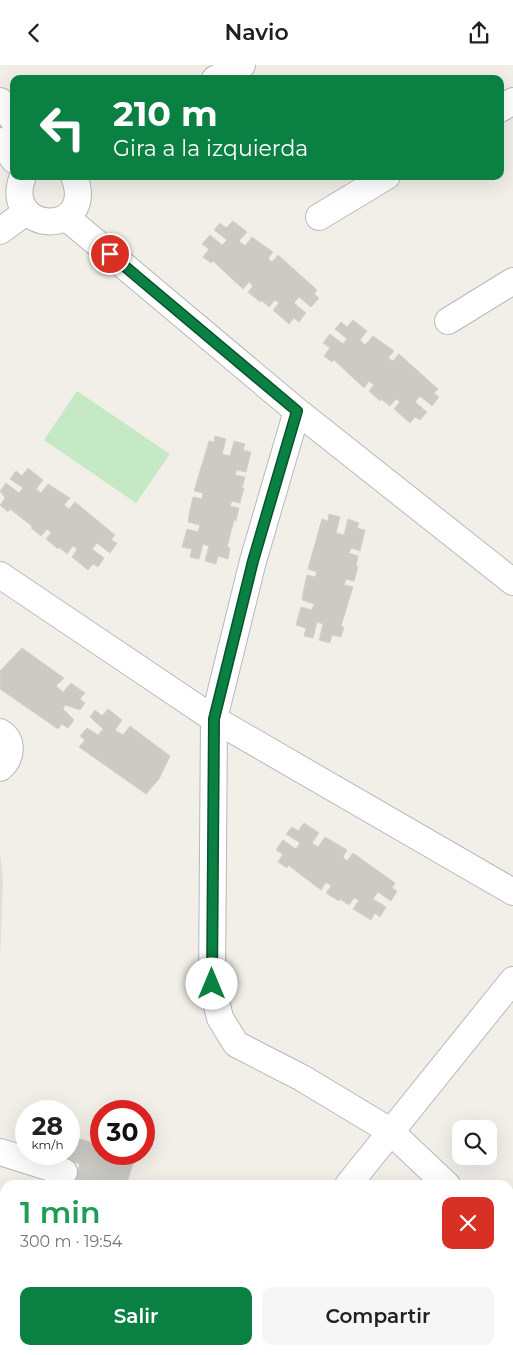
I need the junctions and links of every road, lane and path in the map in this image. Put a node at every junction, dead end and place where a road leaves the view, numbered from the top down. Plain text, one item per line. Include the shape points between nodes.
1 (242, 65) edge
2 (223, 75) edge
3 (0, 101) edge
4 (10, 115) edge
5 (0, 141) edge
6 (10, 155) edge
7 (22, 180) edge
8 (75, 180) edge
9 (380, 180) edge
10 (26, 212) junction
11 (319, 217) dead end
12 (67, 218) junction
13 (0, 231) edge
14 (513, 281) edge
15 (448, 321) dead end
16 (297, 411) junction
17 (0, 575) edge
18 (513, 582) edge
19 (214, 719) junction
20 (0, 732) edge
21 (0, 768) edge
22 (513, 892) edge
23 (513, 980) edge
24 (390, 1131) junction
25 (0, 1152) edge
26 (64, 1172) dead end
27 (352, 1180) edge
28 (442, 1180) edge

1 - 2 street
3 - 4 street
5 - 6 street
7 - 10 street via 20,201
8 - 12 street via 79,190 77,205
9 - 11 street
10 - 12 street via 38,221 53,223
10 - 13 street
12 - 16 street
14 - 15 street
16 - 18 street
16 - 19 street via 253,561
17 - 19 street
19 - 22 street
19 - 24 street via 212,984 220,1018 236,1044 302,1078
20 - 21 street via 6,735 11,749 7,763
23 - 24 street
24 - 27 street
24 - 28 street
25 - 26 street

